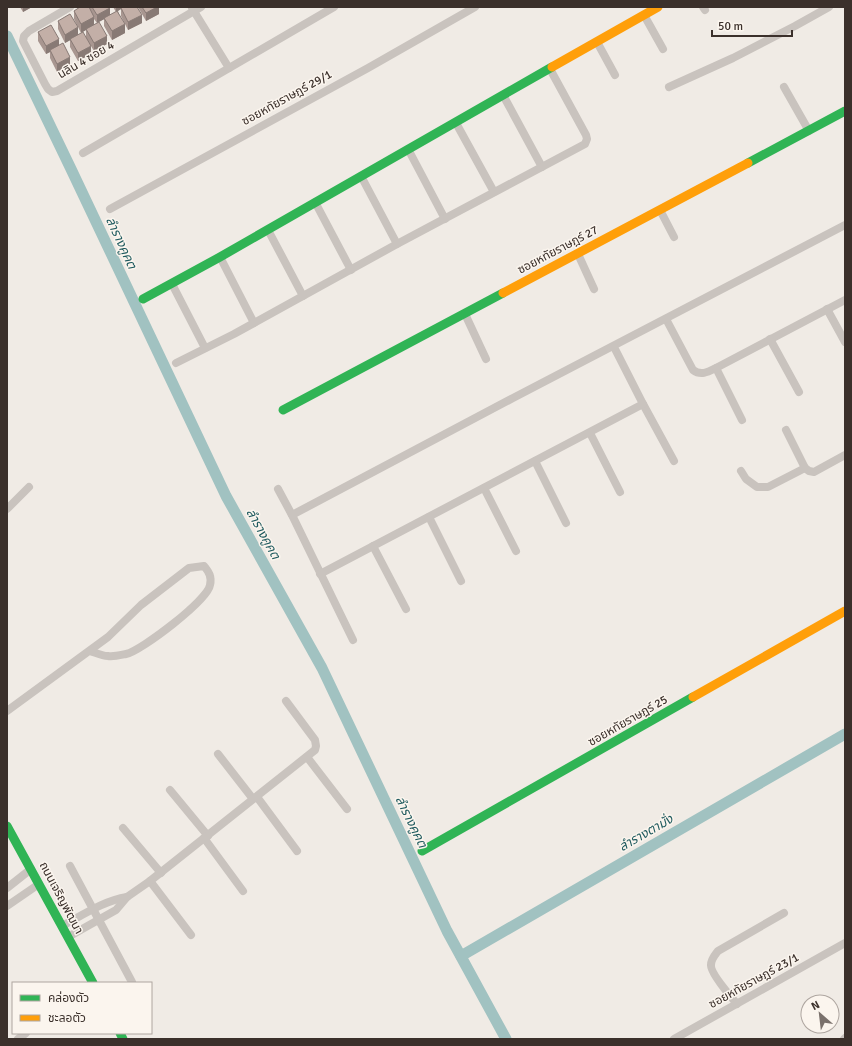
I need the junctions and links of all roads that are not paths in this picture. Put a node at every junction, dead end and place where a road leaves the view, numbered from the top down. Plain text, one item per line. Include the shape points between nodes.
1 (70, 7) edge
2 (334, 7) edge
3 (475, 7) edge
4 (658, 7) edge
5 (829, 7) edge
6 (196, 8) edge
7 (644, 15) junction
8 (596, 42) junction
9 (664, 49) dead end
10 (229, 68) junction
11 (550, 69) junction
12 (614, 75) dead end
13 (669, 87) dead end
14 (784, 87) dead end
15 (503, 95) junction
16 (845, 111) edge
17 (456, 123) junction
18 (809, 131) junction
19 (408, 149) junction
20 (83, 153) dead end
21 (542, 167) junction
22 (361, 176) junction
23 (494, 192) junction
24 (315, 202) junction
25 (110, 209) dead end
26 (660, 210) junction
27 (445, 219) junction
28 (845, 225) edge
29 (268, 230) junction
30 (674, 237) dead end
31 (398, 244) junction
32 (578, 254) junction
33 (220, 257) junction
34 (351, 270) junction
35 (172, 284) junction
36 (594, 289) dead end
37 (303, 296) junction
38 (143, 299) dead end
39 (845, 300) edge
40 (827, 309) junction
41 (465, 314) junction
42 (666, 319) junction
43 (254, 323) junction
44 (770, 339) junction
45 (845, 342) edge
46 (614, 347) junction
47 (206, 348) junction
48 (486, 359) dead end
49 (176, 363) dead end
50 (716, 368) junction
51 (799, 392) dead end
52 (643, 404) junction
53 (283, 410) dead end
54 (742, 420) dead end
55 (786, 430) dead end
56 (590, 432) junction
57 (845, 455) edge
58 (535, 461) junction
59 (674, 461) dead end
60 (806, 468) junction
61 (741, 471) dead end
62 (29, 487) dead end
63 (484, 488) junction
64 (278, 489) dead end
65 (620, 492) dead end
66 (7, 509) edge
67 (292, 515) junction
68 (429, 517) junction
69 (566, 524) dead end
70 (373, 546) junction
71 (516, 552) dead end
72 (320, 574) junction
73 (461, 581) dead end
74 (406, 610) dead end
75 (845, 611) edge
76 (353, 640) dead end
77 (90, 651) junction
78 (286, 701) dead end
79 (7, 712) edge
80 (218, 754) dead end
81 (307, 757) junction
82 (170, 790) dead end
83 (255, 798) junction
84 (347, 809) dead end
85 (7, 826) edge
86 (123, 828) dead end
87 (206, 837) junction
88 (297, 851) dead end
89 (422, 851) dead end
90 (70, 866) dead end
91 (31, 869) junction
92 (161, 873) junction
93 (150, 881) junction
94 (40, 884) junction
95 (7, 888) edge
96 (243, 891) dead end
97 (127, 897) junction
98 (7, 906) edge
99 (94, 908) junction
100 (784, 913) dead end
101 (99, 920) junction
102 (62, 926) junction
103 (191, 935) dead end
104 (68, 937) junction
105 (845, 943) edge
106 (91, 982) edge
107 (132, 982) dead end
108 (736, 1004) junction
109 (674, 1039) edge

1 - 6 street, นลิน 4 ซอย 4 via 24,36 23,41 48,90 52,92 57,92
2 - 10 street
3 - 25 street, ซอยหทัยราษฎร์ 29/1
4 - 7 street
5 - 13 street via 733,58
6 - 10 street
7 - 8 street
7 - 9 street
8 - 11 street
8 - 12 street
10 - 20 street
11 - 15 street
11 - 21 street via 586,135 587,142
14 - 18 street
15 - 17 street
15 - 21 street
16 - 18 street, ซอยหทัยราษฎร์ 27
17 - 19 street
17 - 23 street
18 - 26 street, ซอยหทัยราษฎร์ 27
19 - 22 street
19 - 27 street
21 - 23 street
22 - 24 street
22 - 31 street
23 - 27 street
24 - 29 street
24 - 34 street
26 - 30 street
26 - 32 street, ซอยหทัยราษฎร์ 27
27 - 31 street
28 - 42 street
29 - 33 street
29 - 37 street
31 - 34 street
32 - 36 street
32 - 41 street, ซอยหทัยราษฎร์ 27
33 - 35 street
33 - 43 street
34 - 37 street
35 - 38 street
35 - 47 street
37 - 43 street
39 - 40 street
40 - 44 street
40 - 45 street
41 - 48 street
41 - 53 street, ซอยหทัยราษฎร์ 27
42 - 46 street
42 - 50 street via 693,370 700,374
43 - 47 street
44 - 50 street
44 - 51 street
46 - 52 street
46 - 67 street
47 - 49 street
50 - 54 street
52 - 56 street
52 - 59 street
55 - 60 street
56 - 58 street
56 - 65 street
57 - 60 street via 814,472
58 - 63 street
58 - 69 street
60 - 61 street via 768,487 757,487 746,479
62 - 66 street
63 - 68 street
63 - 71 street
64 - 67 street
67 - 72 street
68 - 70 street
68 - 73 street
70 - 72 street
70 - 74 street
72 - 76 street
75 - 89 street, ซอยหทัยราษฎร์ 25
77 - 77 street via 108,656 127,654 147,644 203,597 210,586 211,575 204,566 189,568 141,605
77 - 79 street
78 - 81 street via 315,740 315,750
80 - 83 street
81 - 83 street
81 - 84 street
82 - 87 street
83 - 87 street
83 - 88 street
85 - 91 street, ถนนเจริญพัฒนา
86 - 92 street
87 - 92 street
87 - 96 street
90 - 99 street
91 - 94 street, ถนนเจริญพัฒนา
91 - 95 street
92 - 93 street
93 - 97 street
93 - 103 street
94 - 98 street
94 - 102 street, ถนนเจริญพัฒนา
97 - 99 street via 110,900
97 - 101 street via 116,910
99 - 101 street
99 - 102 street
100 - 108 street via 718,951 713,959 710,966 712,972
101 - 104 street
101 - 107 street
102 - 104 street, ถนนเจริญพัฒนา
104 - 106 street, ถนนเจริญพัฒนา
105 - 108 street, ซอยหทัยราษฎร์ 23/1
108 - 109 street, ซอยหทัยราษฎร์ 23/1

